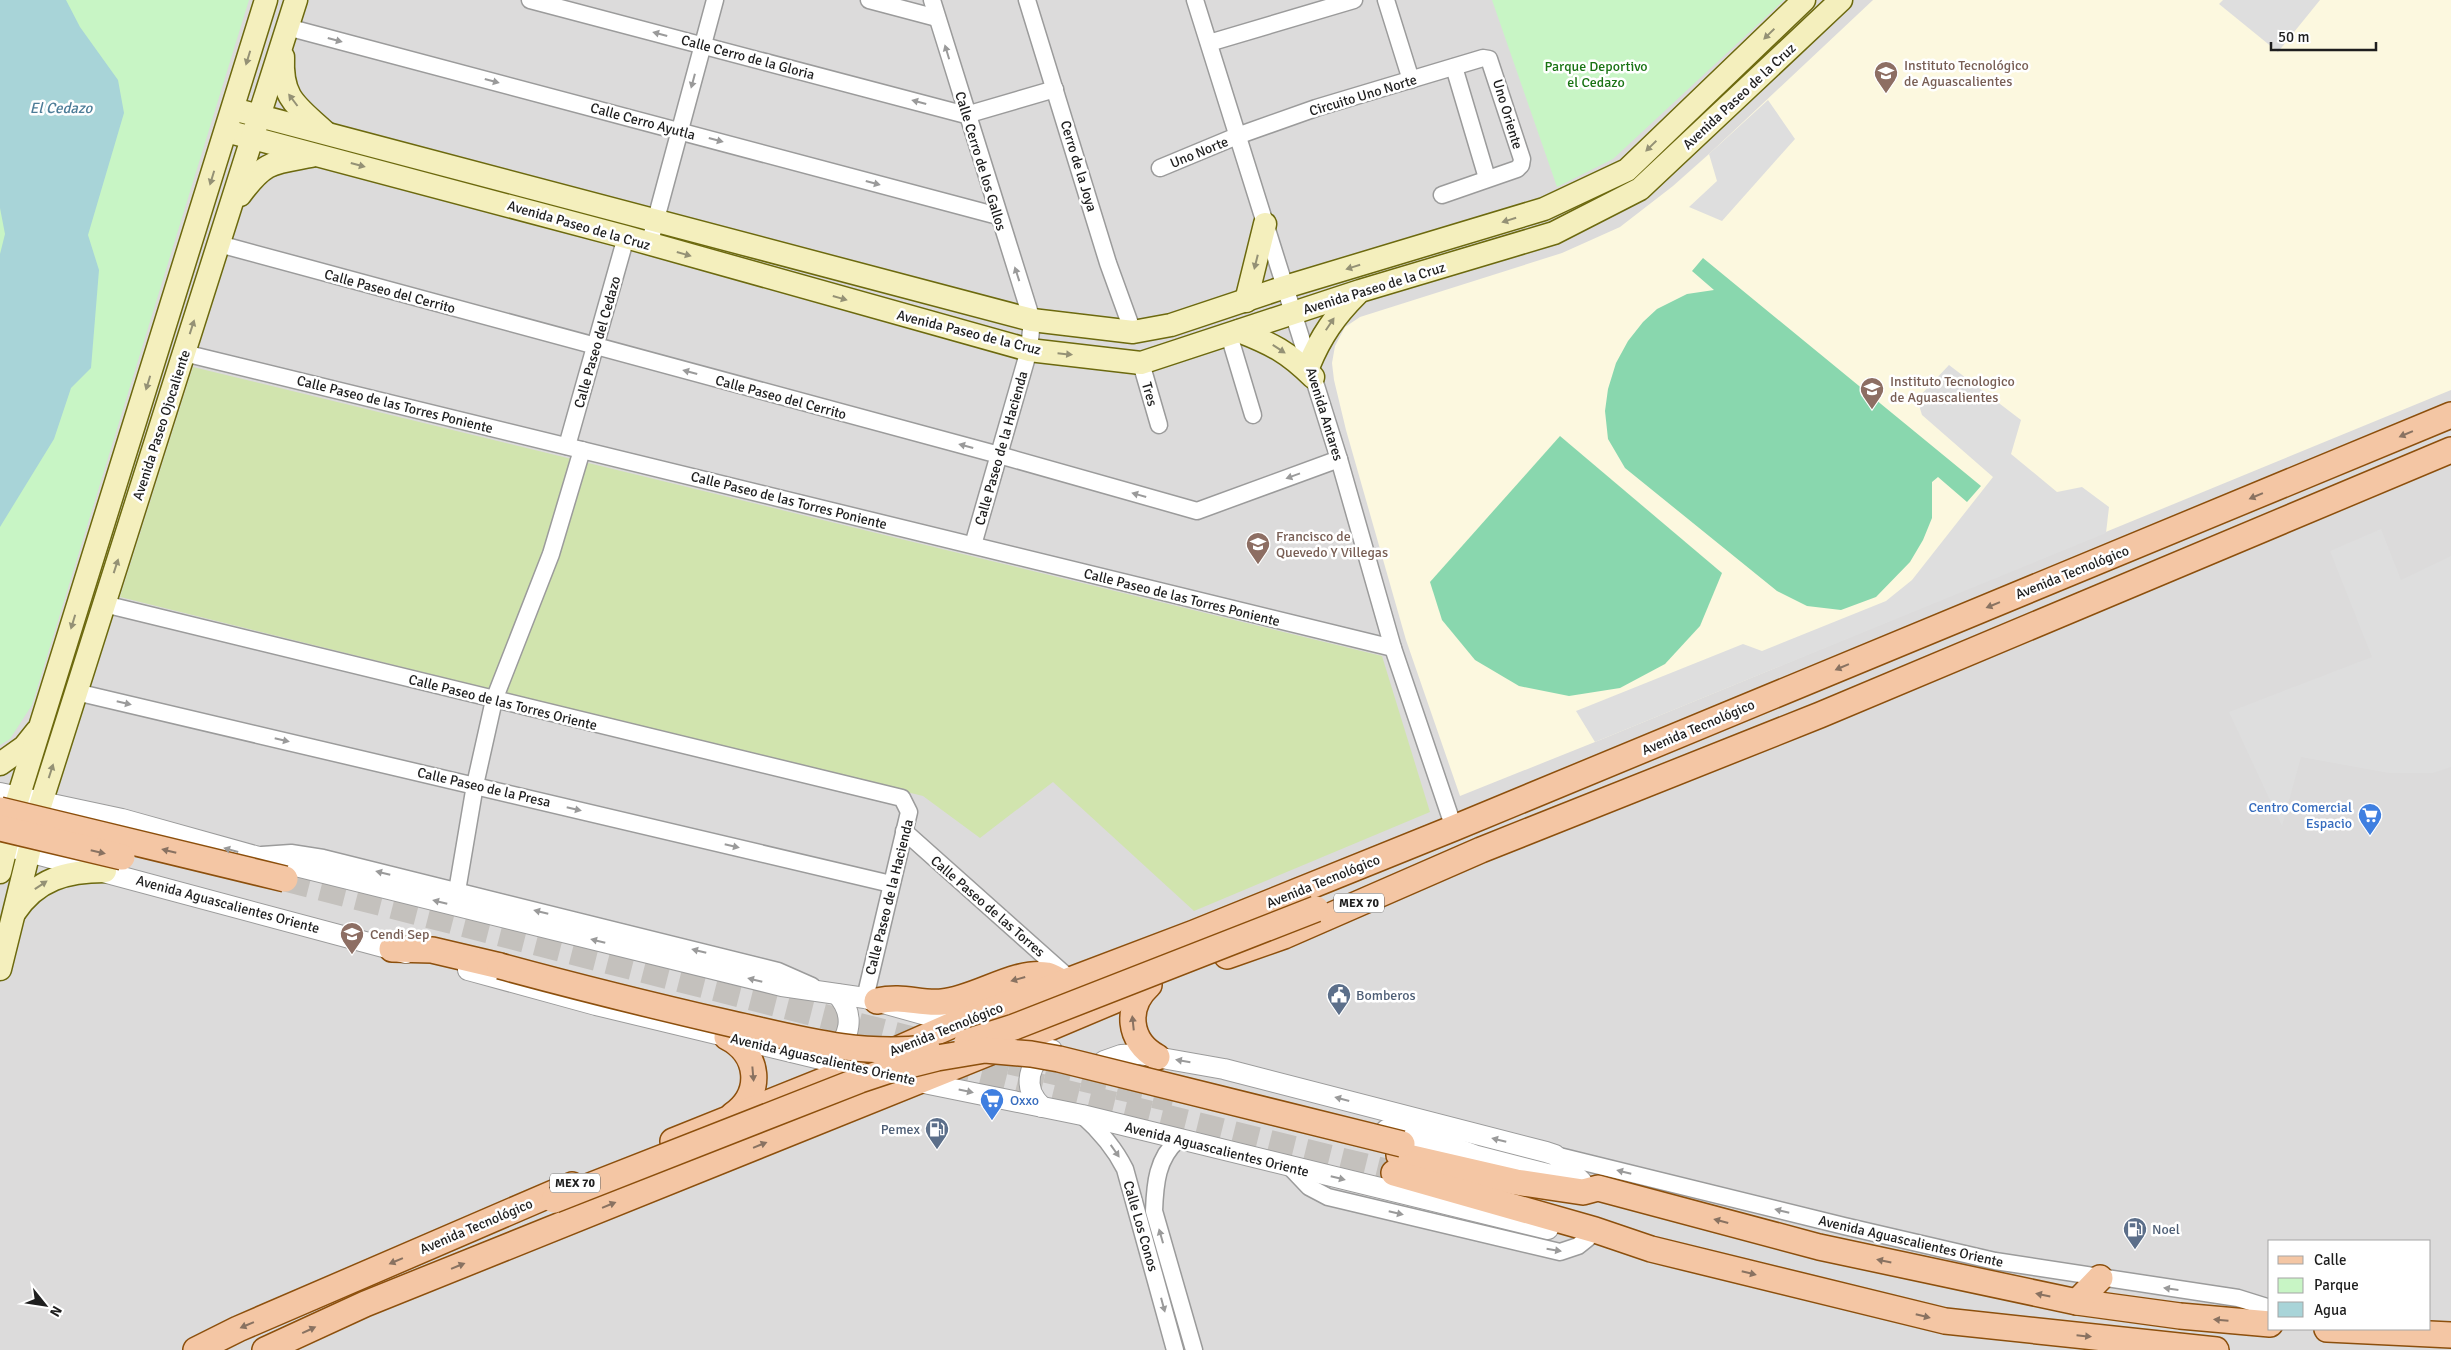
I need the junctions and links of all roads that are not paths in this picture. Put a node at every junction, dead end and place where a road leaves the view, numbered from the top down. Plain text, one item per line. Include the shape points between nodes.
1 (266, 0) edge
2 (296, 0) edge
3 (530, 0) edge
4 (715, 0) edge
5 (869, 0) edge
6 (932, 0) edge
7 (1027, 0) edge
8 (1196, 0) edge
9 (1354, 0) edge
10 (1386, 0) edge
11 (1804, 0) edge
12 (1841, 0) edge
13 (937, 18) junction
14 (286, 32) junction
15 (1209, 43) junction
16 (703, 46) junction
17 (1489, 59) joint
18 (1454, 67) junction
19 (1410, 80) junction
20 (1055, 89) junction
21 (233, 109) junction
22 (966, 115) junction
23 (260, 116) junction
24 (226, 131) junction
25 (680, 131) junction
26 (1237, 136) junction
27 (253, 138) junction
28 (323, 144) junction
29 (1160, 168) dead end
30 (1487, 178) junction
31 (1442, 195) dead end
32 (230, 207) junction
33 (998, 216) junction
34 (655, 221) junction
35 (1265, 224) junction
36 (626, 237) junction
37 (218, 244) junction
38 (649, 244) junction
39 (1285, 287) junction
40 (1360, 291) junction
41 (1246, 301) junction
42 (1293, 313) junction
43 (1032, 320) junction
44 (1133, 332) junction
45 (1234, 333) junction
46 (595, 346) junction
47 (1029, 350) junction
48 (184, 353) junction
49 (1141, 363) junction
50 (1311, 371) junction
51 (1253, 415) dead end
52 (2451, 415) edge
53 (1159, 425) dead end
54 (575, 448) junction
55 (2451, 450) edge
56 (999, 455) junction
57 (1339, 459) junction
58 (973, 545) junction
59 (104, 604) junction
60 (1393, 648) junction
61 (76, 692) junction
62 (494, 700) junction
63 (43, 718) junction
64 (0, 764) edge
65 (475, 785) junction
66 (902, 798) joint
67 (6, 800) edge
68 (41, 803) junction
69 (122, 819) junction
70 (1454, 828) junction
71 (904, 831) junction
72 (2, 840) edge
73 (28, 851) junction
74 (255, 856) junction
75 (75, 864) junction
76 (105, 871) junction
77 (1432, 871) junction
78 (0, 872) edge
79 (891, 884) junction
80 (457, 891) junction
81 (10, 922) junction
82 (392, 949) junction
83 (0, 969) edge
84 (1068, 982) junction
85 (1150, 985) junction
86 (833, 993) junction
87 (871, 999) junction
88 (957, 1023) junction
89 (727, 1037) junction
90 (1023, 1039) junction
91 (1059, 1049) junction
92 (1157, 1056) junction
93 (816, 1057) junction
94 (1104, 1061) junction
95 (855, 1068) junction
96 (916, 1081) junction
97 (1042, 1107) junction
98 (1082, 1115) junction
99 (733, 1116) junction
100 (1178, 1140) junction
101 (1555, 1155) junction
102 (1477, 1156) junction
103 (1398, 1157) junction
104 (1590, 1185) junction
105 (489, 1221) junction
106 (1651, 1249) junction
107 (2100, 1278) junction
108 (2077, 1302) junction
109 (2268, 1307) edge
110 (2268, 1324) edge
111 (2354, 1330) edge
112 (2451, 1335) edge
113 (196, 1350) edge
114 (265, 1350) edge
115 (1175, 1350) edge
116 (1194, 1350) edge
117 (2216, 1350) edge

1 -> 21 main road, Avenida Paseo Ojocaliente
2 - 14 main road, Avenida Paseo Ojocaliente
16 -> 3 street, Calle Cerro de la Gloria
4 - 16 street
5 - 13 street
6 - 13 street, Calle Cerro de los Gallos
7 - 20 street, Cerro de la Joya
8 - 15 street, Avenida Antares
9 - 15 street
10 - 19 street
11 -> 39 main road, Avenida Paseo de la Cruz via 1627,170 1544,209
12 - 40 main road, Avenida Paseo de la Cruz via 1640,189 1554,233
22 -> 13 street, Calle Cerro de los Gallos
14 - 23 main road, Avenida Paseo Ojocaliente
14 -> 25 street, Calle Cerro Ayutla
28 -> 14 main road via 285,89 282,75
15 - 26 street, Avenida Antares
22 -> 16 street, Calle Cerro de la Gloria
16 -> 25 street
17 - 18 street, Circuito Uno Norte via 1482,58
17 - 30 street, Uno Oriente via 1522,159 1517,168
18 - 19 street, Circuito Uno Norte
18 - 30 street
19 - 26 street, Circuito Uno Norte
20 - 22 street
20 - 44 street, Cerro de la Joya
21 - 23 main road, Avenida Paseo de la Cruz
21 - 24 main road, Avenida Paseo Ojocaliente
22 - 33 street, Calle Cerro de los Gallos
23 - 27 main road, Avenida Paseo Ojocaliente
23 - 28 main road, Avenida Paseo de la Cruz
24 - 27 main road, Avenida Paseo de la Cruz
24 -> 63 main road, Avenida Paseo Ojocaliente
25 -> 33 street, Calle Cerro Ayutla
25 - 34 street
26 - 29 street, Uno Norte
26 - 35 street, Avenida Antares
27 - 28 main road, Avenida Paseo de la Cruz
27 - 32 main road, Avenida Paseo Ojocaliente
28 - 32 main road via 256,173
28 - 34 main road, Avenida Paseo de la Cruz
28 -> 36 main road, Avenida Paseo de la Cruz
30 - 31 street, Uno Oriente
32 - 37 main road, Avenida Paseo Ojocaliente
43 -> 33 street, Calle Cerro de los Gallos
34 - 38 street
34 - 43 main road, Avenida Paseo de la Cruz
35 - 39 street, Avenida Antares
35 -> 41 main road
36 - 38 main road, Avenida Paseo de la Cruz
36 - 46 street, Calle Paseo del Cedazo
37 - 46 street, Calle Paseo del Cerrito
48 -> 37 main road, Avenida Paseo Ojocaliente
38 -> 47 main road, Avenida Paseo de la Cruz
39 - 41 main road, Avenida Paseo de la Cruz
39 - 42 street, Avenida Antares
40 - 42 main road, Avenida Paseo de la Cruz
50 -> 40 main road via 1319,341 1334,318
41 - 44 main road, Avenida Paseo de la Cruz via 1171,325
42 - 45 main road, Avenida Paseo de la Cruz
42 - 50 street, Avenida Antares
43 - 44 main road, Avenida Paseo de la Cruz
43 - 47 street, Calle Paseo de la Hacienda
45 - 49 main road, Avenida Paseo de la Cruz
45 -> 50 main road via 1274,345
45 - 51 street
46 - 54 street, Calle Paseo del Cedazo
56 -> 46 street, Calle Paseo del Cerrito
47 -> 49 main road, Avenida Paseo de la Cruz
47 - 56 street, Calle Paseo de la Hacienda
48 - 54 street, Calle Paseo de las Torres Poniente
59 -> 48 main road, Avenida Paseo Ojocaliente
49 - 53 street, Tres
50 - 57 street, Avenida Antares
52 -> 70 main road, Avenida Tecnológico / MEX 70
54 - 58 street, Calle Paseo de las Torres Poniente
54 - 62 street, Calle Paseo del Cedazo via 551,554
55 - 77 main road, MEX 70 via 1820,715
57 -> 56 street, Calle Paseo del Cerrito via 1196,511
56 - 58 street, Calle Paseo de la Hacienda
57 - 60 street, Avenida Antares
58 - 60 street, Calle Paseo de las Torres Poniente
59 - 61 main road, Avenida Paseo Ojocaliente
59 - 62 street, Calle Paseo de las Torres Oriente
60 - 70 street, Avenida Antares
61 -> 65 street, Calle Paseo de la Presa
68 -> 61 main road, Avenida Paseo Ojocaliente
62 - 65 street
62 - 66 street, Calle Paseo de las Torres Oriente
63 - 64 main road via 24,747
63 - 67 main road, Avenida Paseo Ojocaliente
65 -> 79 street, Calle Paseo de la Presa
65 - 80 street
66 - 71 street, Calle Paseo de la Hacienda via 909,812
67 - 68 street, Avenida Aguascalientes Oriente
67 - 72 main road, Avenida Paseo Ojocaliente
72 -> 67 main road, Avenida Aguascalientes Oriente, bridge via 283,886
68 - 69 street, Avenida Aguascalientes Oriente
68 - 73 main road, Avenida Paseo Ojocaliente
74 -> 69 street, Avenida Aguascalientes Oriente
69 - 75 street via 96,822 77,831 70,848
70 - 84 main road, Avenida Tecnológico / MEX 70
71 - 79 street, Calle Paseo de la Hacienda
71 - 84 street, Calle Paseo de las Torres
72 - 73 street, Avenida Aguascalientes Oriente
72 - 78 main road, Avenida Paseo Ojocaliente
73 - 75 street, Avenida Aguascalientes Oriente
73 - 81 main road, Avenida Paseo Ojocaliente
80 -> 74 street, Avenida Aguascalientes Oriente via 307,854
86 -> 74 street, Avenida Aguascalientes Oriente via 782,986
75 - 76 street, Avenida Aguascalientes Oriente
81 -> 76 main road via 25,899 47,881 70,873
76 - 82 street, Avenida Aguascalientes Oriente
77 - 82 main road, bridge via 1412,870 996,1034 919,1049 841,1048 663,1008 432,950
77 - 85 main road, MEX 70 via 1284,936
79 - 87 street, Calle Paseo de la Hacienda
86 -> 80 street, Avenida Aguascalientes Oriente via 778,971
81 - 83 main road, Avenida Paseo Ojocaliente
82 - 89 street, Avenida Aguascalientes Oriente via 596,1006
84 -> 87 main road via 1047,975 1022,977 954,1000
84 - 88 main road, Avenida Tecnológico / MEX 70
85 - 90 main road, MEX 70
92 -> 85 main road via 1143,1046 1132,1023 1138,998
86 - 87 street, Avenida Aguascalientes Oriente
86 - 93 street via 847,1007 848,1031 836,1049
87 - 88 street, Avenida Aguascalientes Oriente
88 - 90 street, Avenida Aguascalientes Oriente
88 - 95 main road, Avenida Tecnológico / MEX 70
89 - 93 street, Avenida Aguascalientes Oriente
89 -> 99 main road via 747,1053 754,1070 750,1096
90 - 91 street, Avenida Aguascalientes Oriente
90 - 96 main road, MEX 70
91 - 94 street, Avenida Aguascalientes Oriente
91 - 97 street via 1040,1057 1029,1075 1030,1089
92 - 94 street, Avenida Aguascalientes Oriente via 1130,1054
101 -> 92 street, Avenida Aguascalientes Oriente via 1224,1068
93 - 95 street, Avenida Aguascalientes Oriente
94 - 102 street, Avenida Aguascalientes Oriente via 1453,1147
95 - 96 street, Avenida Aguascalientes Oriente
95 - 99 main road, Avenida Tecnológico / MEX 70
96 -> 97 street, Avenida Aguascalientes Oriente
114 -> 96 main road, MEX 70 via 365,1304
97 - 98 street, Avenida Aguascalientes Oriente
98 - 100 street, Avenida Aguascalientes Oriente
98 -> 115 street, Calle Los Conos via 1117,1153 1125,1169
99 - 105 main road, Avenida Tecnológico / MEX 70
100 -> 106 street, Avenida Aguascalientes Oriente via 1588,1238
116 -> 100 street, Calle Los Conos via 1154,1211 1156,1177 1161,1162 1168,1148
101 - 104 street
107 -> 101 street, Avenida Aguascalientes Oriente via 1976,1257
102 - 103 main road
102 - 104 street, Avenida Aguascalientes Oriente
103 - 104 main road, Avenida Aguascalientes Oriente via 1516,1182 1583,1192
103 - 105 main road, bridge via 1059,1059 985,1050 930,1059 860,1080 554,1200
103 - 106 main road, Avenida Aguascalientes Oriente
108 -> 104 main road, Avenida Aguascalientes Oriente via 1819,1247
105 -> 113 main road, Avenida Tecnológico / MEX 70
106 -> 117 main road, Avenida Aguascalientes Oriente via 1945,1321
107 - 108 main road
109 -> 107 street, Avenida Aguascalientes Oriente via 2238,1298
110 -> 108 main road, Avenida Aguascalientes Oriente
111 - 112 main road

